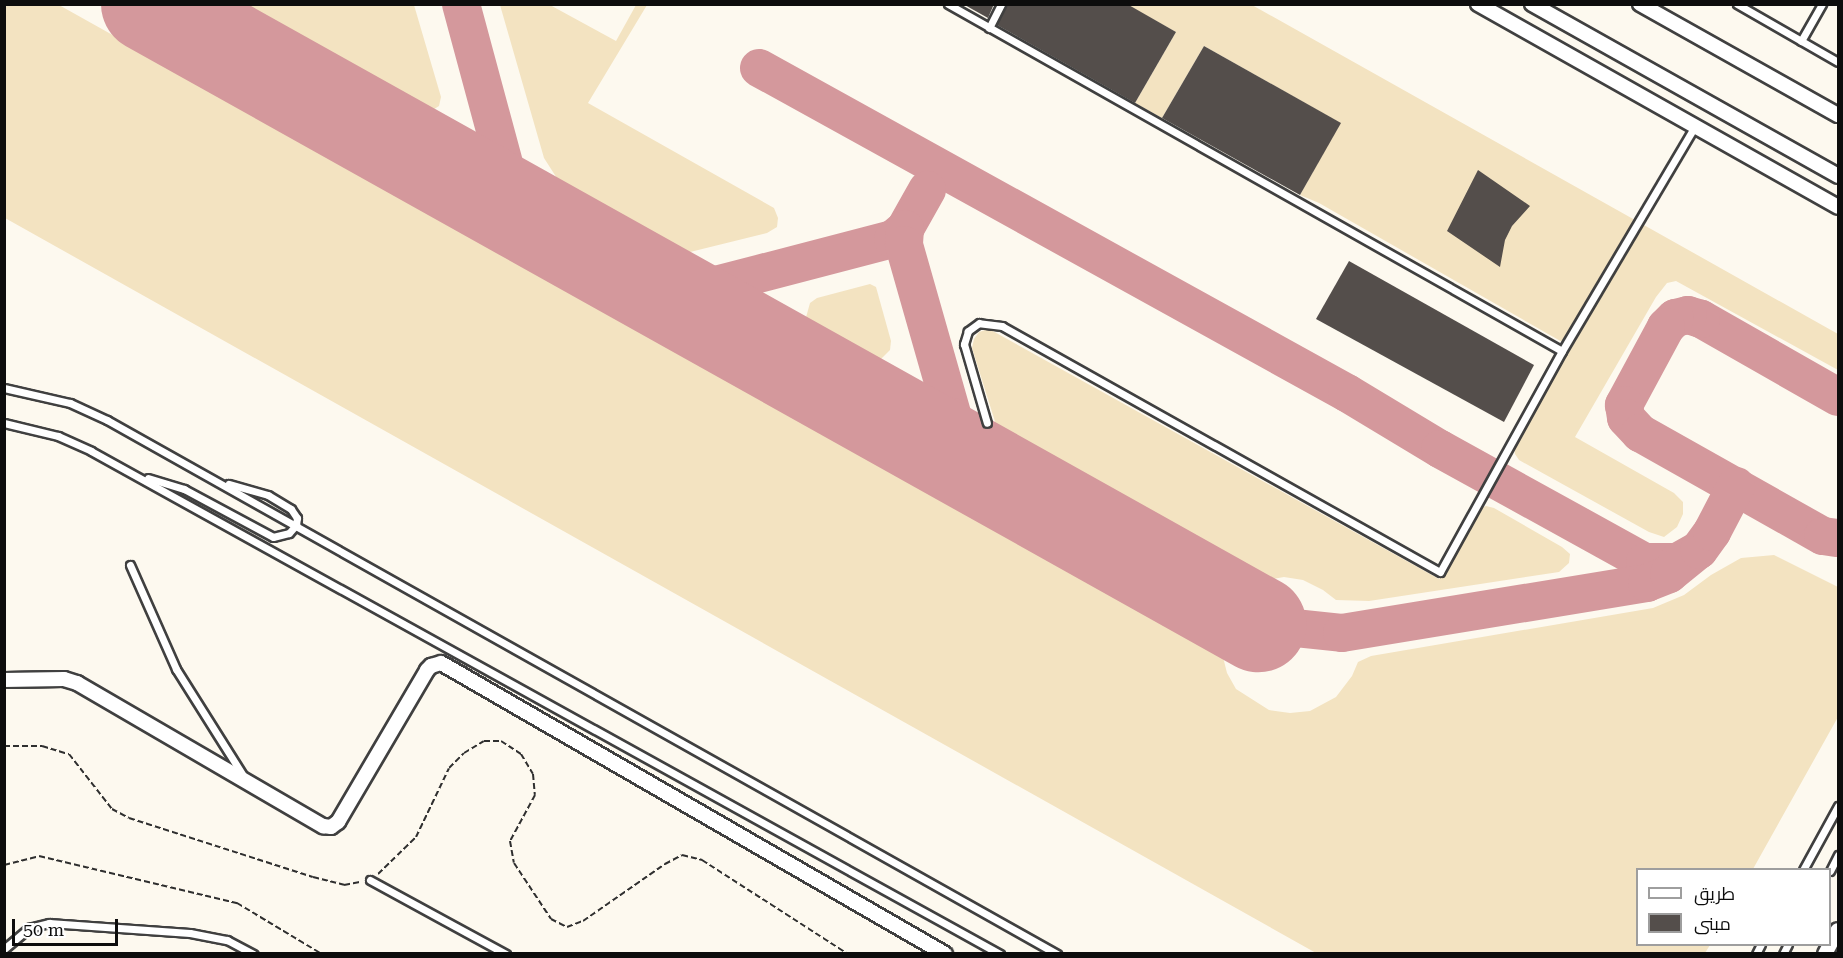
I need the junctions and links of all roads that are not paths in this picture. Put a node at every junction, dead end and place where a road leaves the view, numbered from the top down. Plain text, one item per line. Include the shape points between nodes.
1 (948, 4) edge
2 (1001, 4) edge
3 (1478, 4) edge
4 (1532, 4) edge
5 (1640, 4) edge
6 (1737, 4) edge
7 (1822, 4) edge
8 (989, 28) junction
9 (1801, 41) junction
10 (1839, 62) edge
11 (1839, 115) edge
12 (1695, 126) junction
13 (1839, 176) edge
14 (1839, 207) edge
15 (1562, 351) junction
16 (4, 388) edge
17 (4, 423) edge
18 (987, 423) dead end
19 (134, 474) junction
20 (214, 479) junction
21 (296, 525) junction
22 (130, 565) dead end
23 (4, 680) edge
24 (247, 782) junction
25 (1839, 806) edge
26 (1839, 855) edge
27 (1804, 868) edge
28 (1831, 869) edge
29 (370, 880) road end
30 (1839, 930) edge
31 (1831, 944) edge
32 (4, 949) edge
33 (253, 954) edge
34 (506, 954) edge
35 (945, 954) edge
36 (1000, 954) edge
37 (1057, 954) edge

1 - 8 lane
2 - 8 lane
3 - 12 street
4 - 13 street
5 - 11 street
6 - 9 lane
7 - 9 lane
8 - 15 lane
9 - 10 lane
12 - 14 street
12 - 15 lane
15 - 18 lane via 1440,572 1002,326 979,323 968,331 964,344
16 - 20 lane via 70,403
17 - 19 lane via 58,436
19 - 21 lane via 184,489 273,537 289,533
19 - 36 lane
20 - 21 lane
20 - 21 lane via 268,495 291,509 297,518
21 - 37 lane
22 - 24 lane via 176,669
23 - 24 street via 77,683
24 - 35 street via 323,826 335,825 427,670 441,663
25 - 27 lane
26 - 28 lane
29 - 34 lane
30 - 31 street
32 - 33 lane via 29,928 49,923 190,933 227,940

